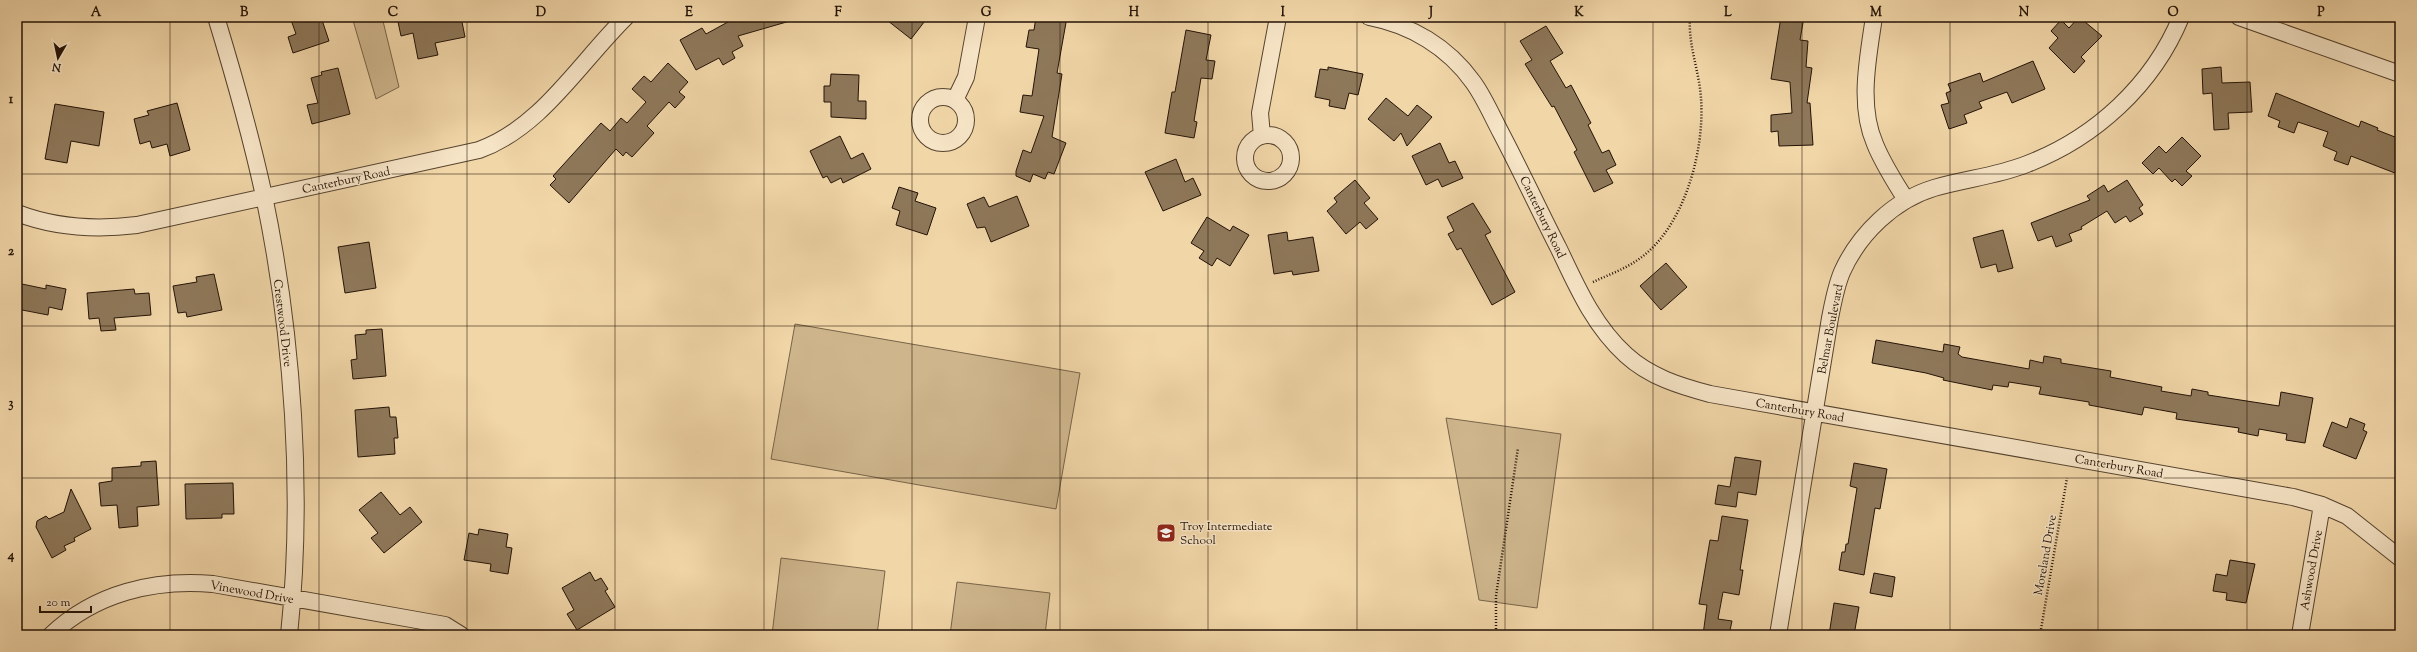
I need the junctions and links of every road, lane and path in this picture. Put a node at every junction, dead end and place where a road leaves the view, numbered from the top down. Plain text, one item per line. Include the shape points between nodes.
1 (216, 17) edge
2 (626, 17) edge
3 (977, 17) edge
4 (1278, 17) edge
5 (1369, 17) edge
6 (1690, 17) edge
7 (1874, 17) edge
8 (2181, 17) edge
9 (2239, 17) edge
10 (2400, 74) edge
11 (955, 100) dead end
12 (1262, 136) dead end
13 (264, 198) junction
14 (1906, 200) junction
15 (17, 213) edge
16 (1588, 284) dead end
17 (1814, 412) junction
18 (1518, 448) dead end
19 (2067, 478) dead end
20 (2322, 505) junction
21 (2400, 558) edge
22 (293, 599) junction
23 (51, 635) edge
24 (289, 635) edge
25 (461, 635) edge
26 (1496, 635) edge
27 (1778, 635) edge
28 (2040, 635) edge
29 (2300, 635) edge

1 - 13 street, Crestwood Drive via 242,103
2 - 13 street, Canterbury Road via 526,124 496,144 466,154
3 - 11 street via 966,77
4 - 12 street via 1260,112
5 - 17 street, Canterbury Road via 1404,27 1430,40 1443,49 1474,83 1584,301 1607,336 1626,356 1647,371 1678,385 1710,394
6 - 16 path via 1689,40 1701,100 1697,150 1692,177 1684,199 1671,224 1656,244 1639,260
7 - 14 street via 1865,95 1869,125 1874,143
8 - 14 street, Belmar Boulevard via 2160,57 2144,80 2090,131 2063,148 2027,164 1931,189
9 - 10 street
13 - 15 street, Canterbury Road via 114,228 67,226
13 - 22 street, Crestwood Drive via 282,308 289,378 295,478
14 - 17 street, Belmar Boulevard via 1875,224 1858,243 1842,272 1830,318
17 - 20 street, Canterbury Road via 2286,496
17 - 27 street, Belmar Boulevard
18 - 26 path via 1496,596
19 - 28 path, Moreland Drive
20 - 21 street, Canterbury Road via 2347,516
20 - 29 street, Ashwood Drive
22 - 23 street, Vinewood Drive via 214,584 165,583 117,594 74,616
22 - 24 street, Crestwood Drive
22 - 25 street, Vinewood Drive via 445,625

